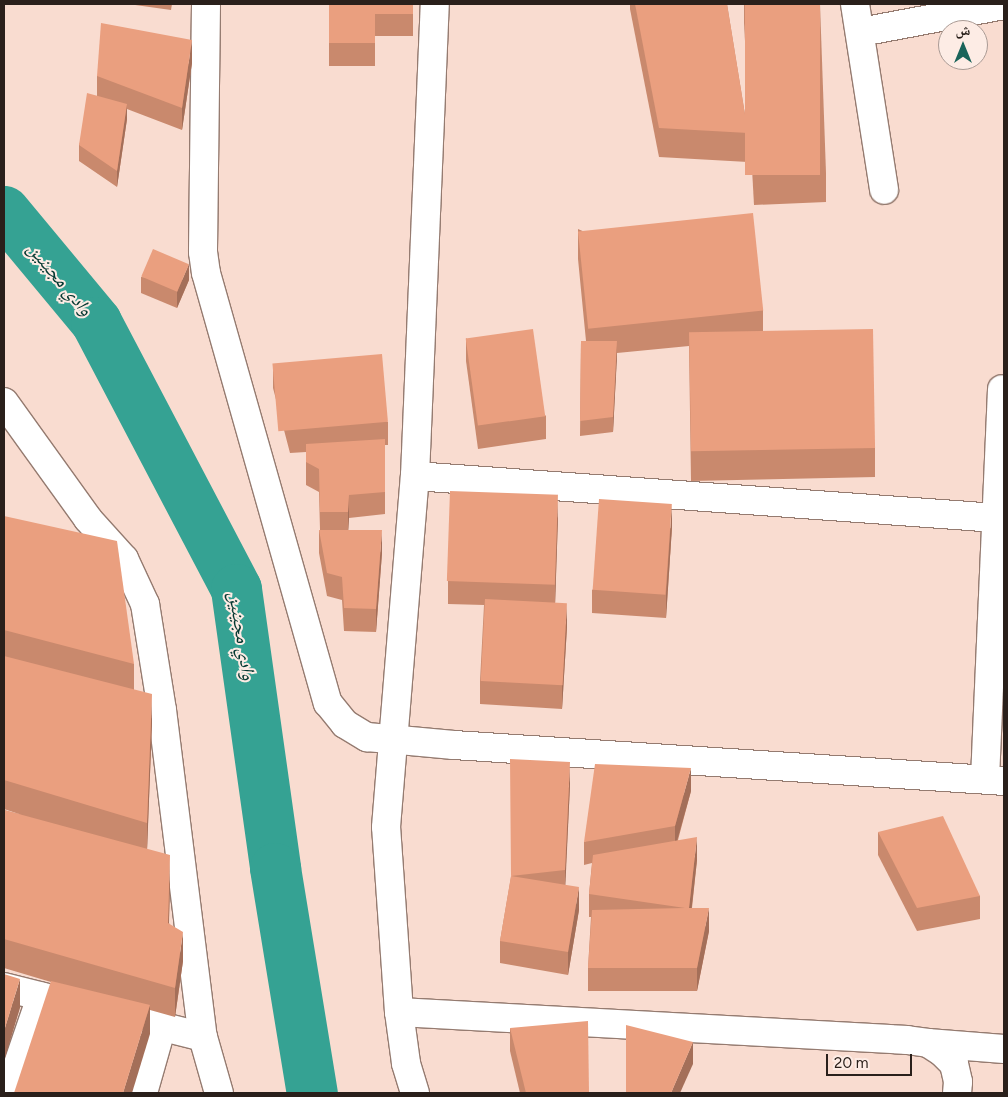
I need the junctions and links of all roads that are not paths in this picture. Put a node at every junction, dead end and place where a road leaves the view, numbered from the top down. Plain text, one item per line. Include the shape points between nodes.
1 (206, 4) edge
2 (435, 4) edge
3 (856, 4) edge
4 (1004, 4) edge
5 (861, 32) junction
6 (884, 190) dead end
7 (1002, 389) dead end
8 (5, 407) edge
9 (415, 476) junction
10 (996, 518) junction
11 (78, 549) edge
12 (124, 559) junction
13 (134, 703) edge
14 (162, 710) junction
15 (394, 738) junction
16 (995, 780) edge
17 (153, 867) edge
18 (181, 876) junction
19 (4, 986) edge
20 (41, 997) junction
21 (399, 1012) junction
22 (162, 1026) junction
23 (204, 1037) junction
24 (928, 1043) junction
25 (1004, 1049) edge
26 (8, 1093) edge
27 (143, 1093) edge
28 (219, 1093) edge
29 (415, 1093) edge
30 (957, 1093) edge

1 - 15 street via 203,252 206,273 328,703 345,724 367,737
2 - 9 street
3 - 5 street
4 - 5 street
5 - 6 street
7 - 10 street
8 - 12 street via 88,519
9 - 10 street
9 - 15 street
10 - 16 street
11 - 12 street
12 - 14 street via 145,604
13 - 14 street
14 - 18 street
15 - 16 street via 454,745
15 - 21 street via 386,827
17 - 18 street
18 - 23 street
19 - 20 street
20 - 22 street
20 - 26 street
21 - 24 street
21 - 29 street via 406,1063
22 - 23 street
22 - 27 street
23 - 28 street
24 - 25 street
24 - 30 street via 954,1064

